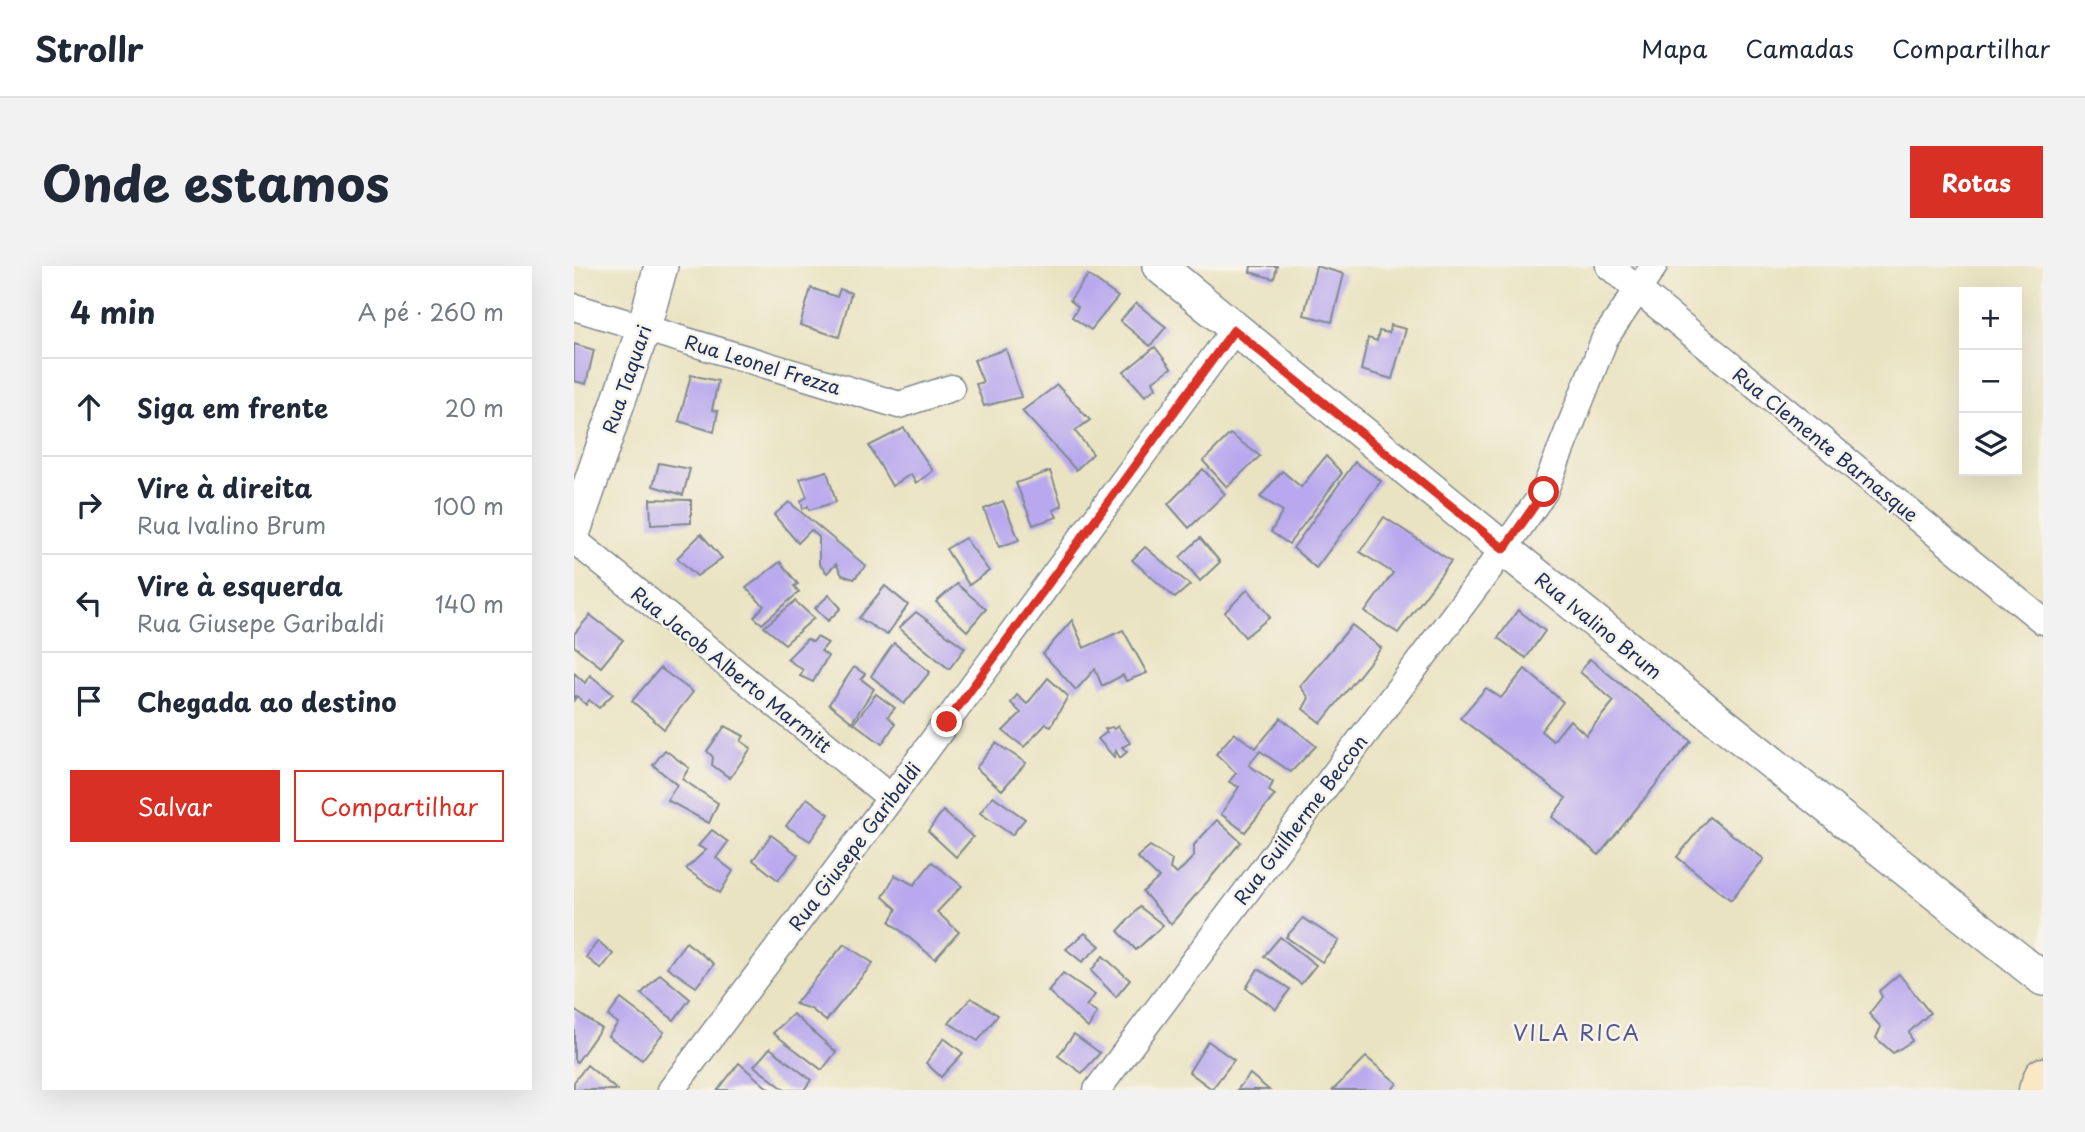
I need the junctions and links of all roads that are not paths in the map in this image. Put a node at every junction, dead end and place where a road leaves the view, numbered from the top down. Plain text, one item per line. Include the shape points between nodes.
1 (661, 266) edge
2 (1158, 266) edge
3 (1609, 266) edge
4 (1654, 266) edge
5 (1637, 289) junction
6 (574, 307) edge
7 (644, 327) junction
8 (1234, 330) junction
9 (951, 388) dead end
10 (574, 531) edge
11 (574, 540) edge
12 (1504, 549) junction
13 (2043, 621) edge
14 (891, 797) junction
15 (2043, 979) edge
16 (2043, 1077) edge
17 (671, 1090) edge
18 (1097, 1090) edge
19 (2038, 1090) edge

1 - 7 street, Rua Taquari
2 - 8 street, Rua Ivalino Brum
3 - 5 street, Rua Clemente Barnasque
4 - 5 street, Rua Guilherme Beccon
5 - 12 street, Rua Guilherme Beccon via 1605,338 1544,492
5 - 13 street, Rua Clemente Barnasque
6 - 7 street, Rua Leonel Frezza
7 - 9 street, Rua Leonel Frezza via 899,405
7 - 10 street, Rua Taquari
8 - 12 street, Rua Ivalino Brum
8 - 14 street, Rua Giusepe Garibaldi
11 - 14 street, Rua Jacob Alberto Marmitt
12 - 15 street, Rua Ivalino Brum
12 - 18 street, Rua Guilherme Beccon
14 - 17 street, Rua Giusepe Garibaldi
16 - 19 main road

